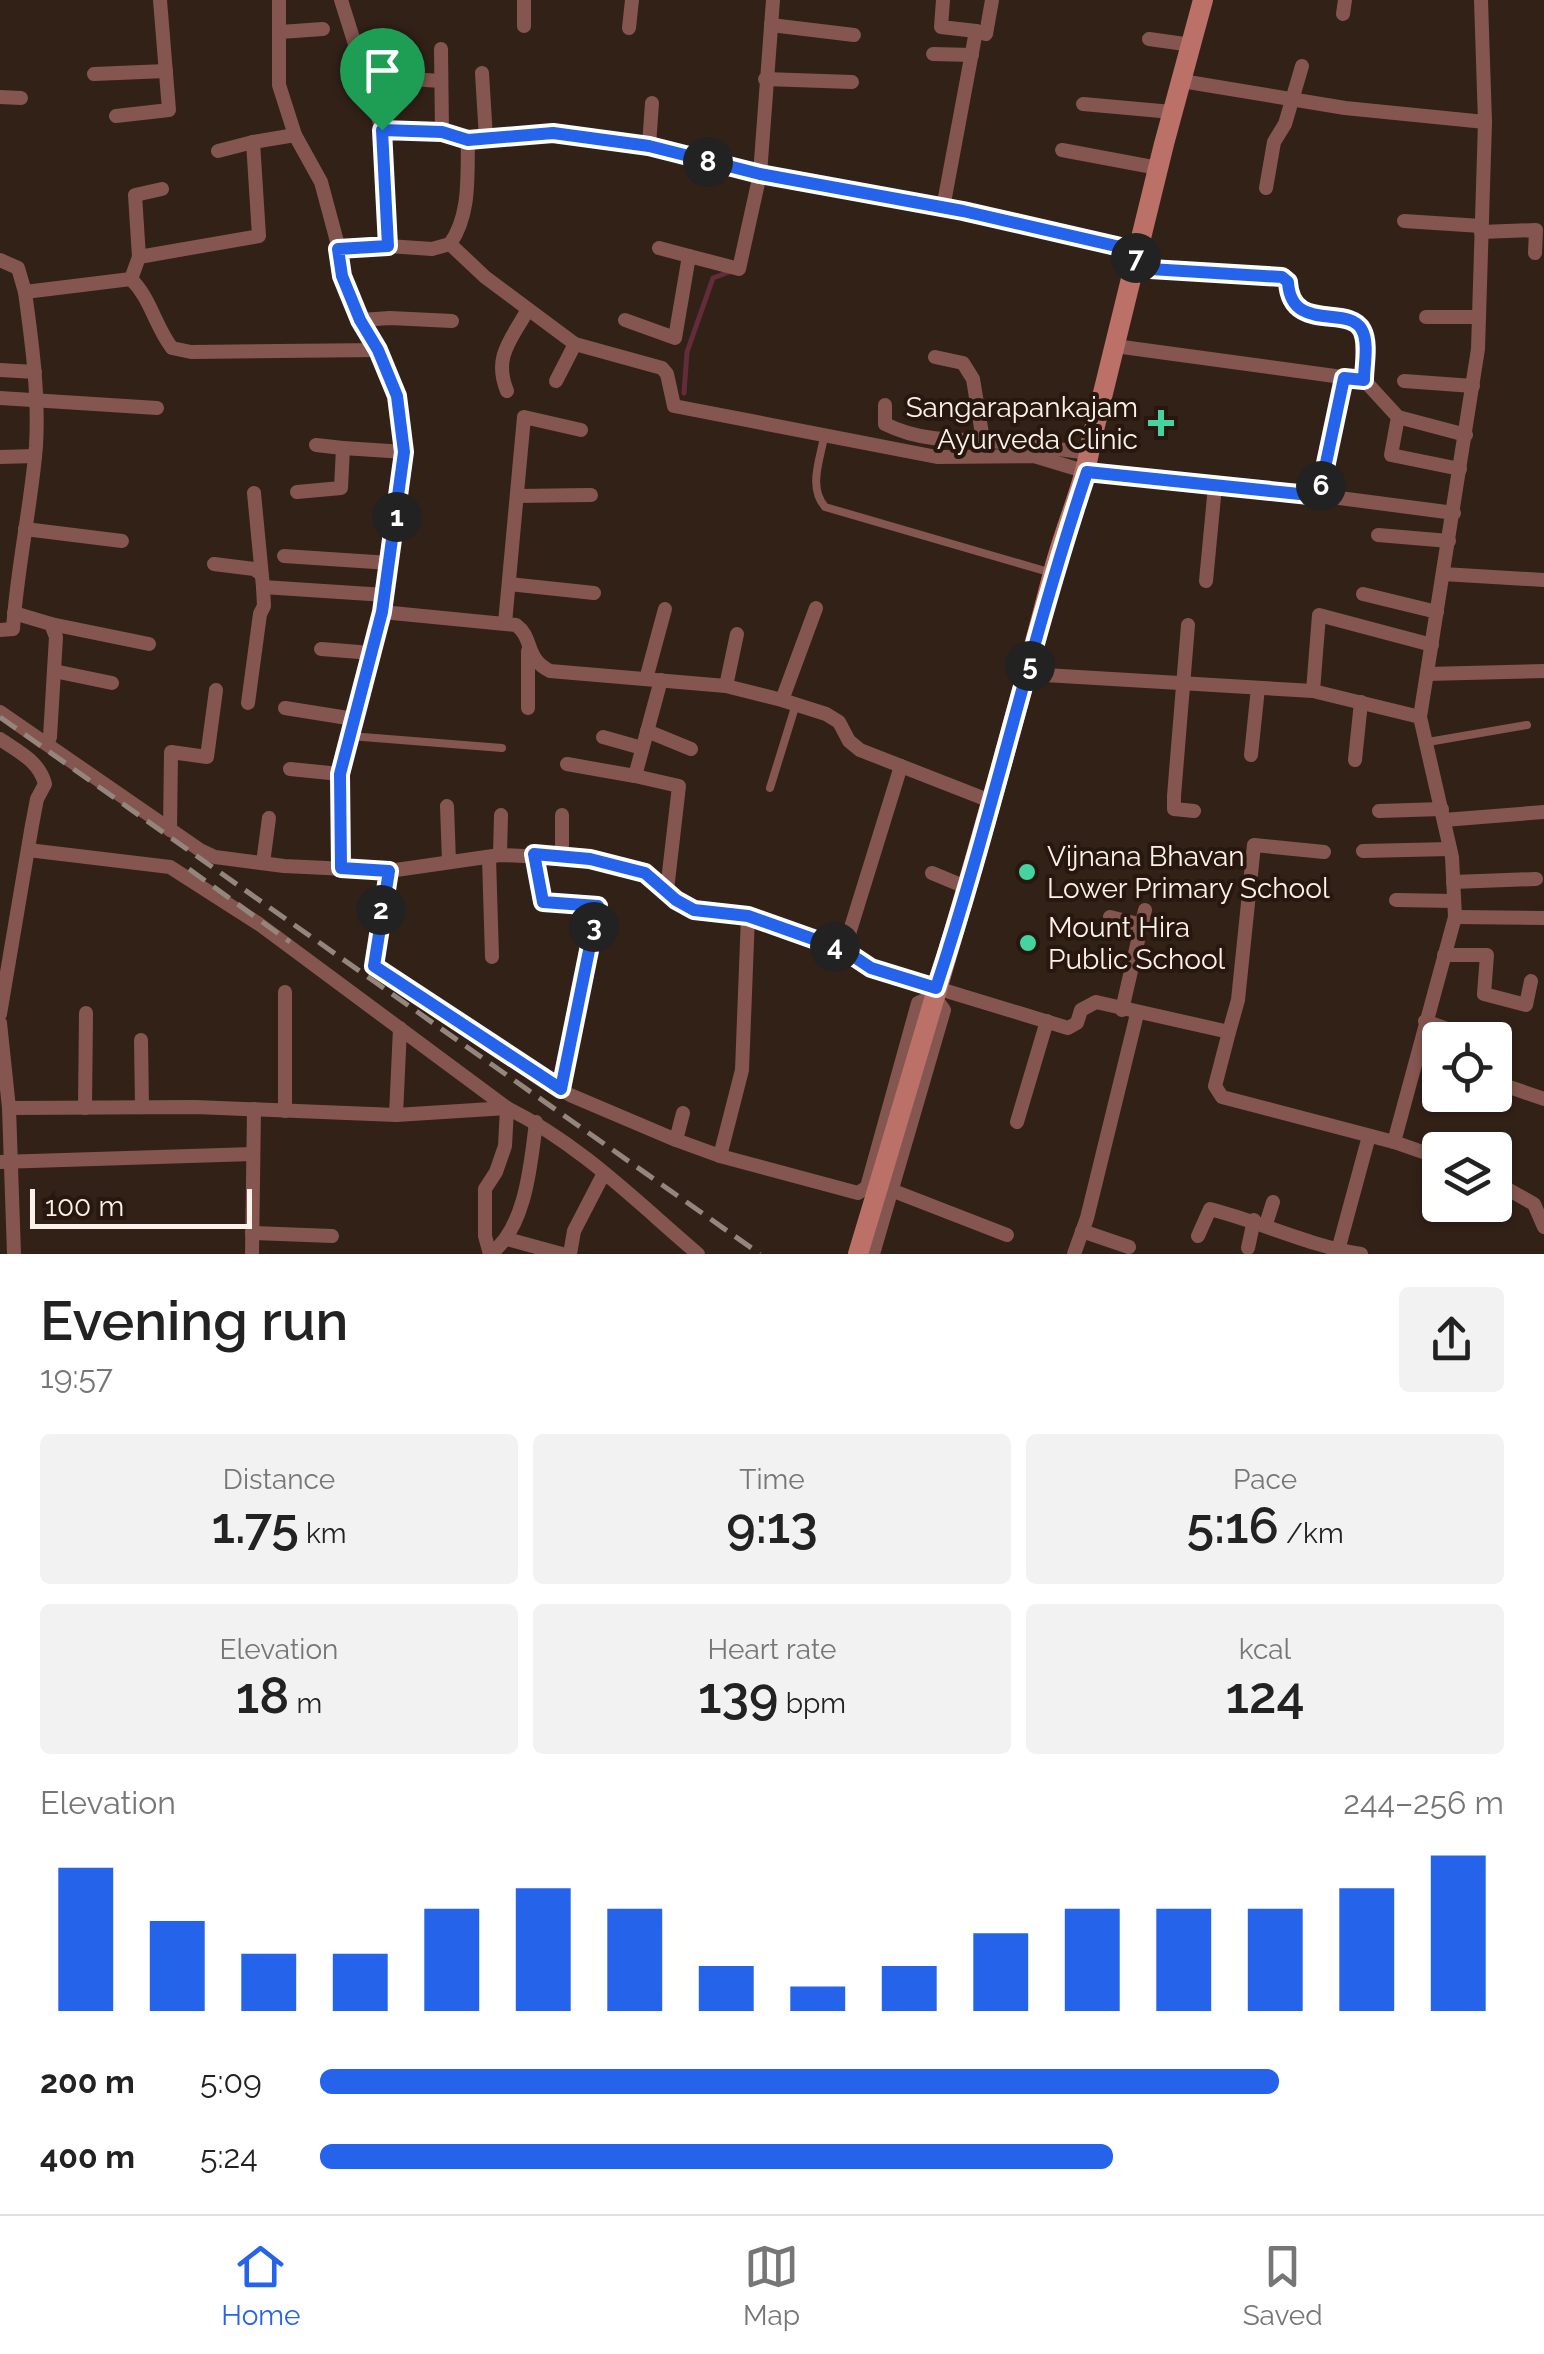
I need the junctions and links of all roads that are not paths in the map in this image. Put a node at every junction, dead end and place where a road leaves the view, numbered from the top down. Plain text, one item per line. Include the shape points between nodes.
1 (160, 0) edge
2 (279, 0) edge
3 (341, 0) edge
4 (524, 0) edge
5 (632, 0) edge
6 (773, 0) edge
7 (943, 0) edge
8 (992, 0) edge
9 (1203, 0) edge
10 (1481, 0) edge
11 (770, 25) junction
12 (524, 26) dead end
13 (629, 28) dead end
14 (323, 29) dead end
15 (976, 31) junction
16 (280, 32) junction
17 (854, 35) dead end
18 (1149, 38) dead end
19 (1192, 45) junction
20 (441, 50) dead end
21 (933, 54) dead end
22 (972, 56) junction
23 (1302, 66) dead end
24 (166, 71) junction
25 (482, 73) dead end
26 (94, 74) dead end
27 (364, 76) junction
28 (765, 79) junction
29 (441, 81) junction
30 (1182, 81) junction
31 (852, 82) dead end
32 (0, 97) edge
33 (20, 98) dead end
34 (1293, 101) junction
35 (652, 103) dead end
36 (1084, 104) dead end
37 (1172, 112) junction
38 (116, 116) dead end
39 (1485, 122) junction
40 (382, 130) junction
41 (442, 132) junction
42 (295, 135) junction
43 (486, 138) junction
44 (468, 140) junction
45 (253, 142) junction
46 (649, 146) junction
47 (218, 150) dead end
48 (1062, 150) dead end
49 (1158, 168) junction
50 (760, 174) junction
51 (1266, 188) dead end
52 (162, 189) dead end
53 (942, 208) junction
54 (1404, 222) dead end
55 (1481, 229) junction
56 (450, 244) junction
57 (388, 246) junction
58 (659, 248) dead end
59 (338, 249) junction
60 (1535, 253) dead end
61 (689, 256) junction
62 (139, 257) junction
63 (0, 260) edge
64 (1136, 260) junction
65 (131, 279) junction
66 (26, 292) junction
67 (528, 311) junction
68 (1426, 318) dead end
69 (1479, 318) junction
70 (360, 320) junction
71 (452, 320) dead end
72 (625, 320) dead end
73 (575, 344) junction
74 (1115, 346) junction
75 (378, 350) junction
76 (935, 357) dead end
77 (0, 370) edge
78 (35, 372) junction
79 (1344, 378) junction
80 (1364, 380) junction
81 (556, 381) dead end
82 (1404, 381) dead end
83 (1473, 386) junction
84 (507, 391) dead end
85 (0, 398) edge
86 (36, 400) junction
87 (885, 405) dead end
88 (157, 408) dead end
89 (1398, 417) junction
90 (582, 430) dead end
91 (1466, 434) junction
92 (824, 436) junction
93 (983, 440) junction
94 (316, 445) dead end
95 (343, 448) junction
96 (404, 452) junction
97 (34, 456) junction
98 (0, 457) edge
99 (1088, 462) junction
100 (1460, 468) junction
101 (1215, 486) junction
102 (297, 492) dead end
103 (254, 493) dead end
104 (591, 495) dead end
105 (517, 496) junction
106 (1319, 496) junction
107 (1454, 513) junction
108 (26, 529) junction
109 (1378, 536) dead end
110 (122, 541) dead end
111 (1449, 541) junction
112 (284, 556) dead end
113 (390, 562) junction
114 (214, 564) dead end
115 (1053, 573) junction
116 (1443, 574) junction
117 (1544, 580) edge
118 (262, 581) junction
119 (1206, 581) dead end
120 (509, 584) junction
121 (594, 593) dead end
122 (1363, 594) dead end
123 (385, 595) junction
124 (816, 608) dead end
125 (664, 609) dead end
126 (382, 612) junction
127 (1437, 612) junction
128 (14, 614) junction
129 (505, 623) junction
130 (51, 624) junction
131 (1188, 626) dead end
132 (0, 630) edge
133 (737, 634) dead end
134 (149, 644) dead end
135 (528, 646) junction
136 (1432, 646) junction
137 (321, 650) dead end
138 (372, 653) junction
139 (54, 671) junction
140 (1544, 671) edge
141 (1028, 674) junction
142 (1427, 674) junction
143 (654, 679) junction
144 (112, 683) dead end
145 (1183, 684) junction
146 (726, 686) junction
147 (1258, 688) junction
148 (216, 690) dead end
149 (1313, 691) junction
150 (789, 702) junction
151 (1361, 702) junction
152 (248, 703) dead end
153 (285, 708) dead end
154 (528, 708) dead end
155 (0, 712) edge
156 (1420, 717) junction
157 (354, 720) junction
158 (1527, 725) dead end
159 (647, 731) junction
160 (350, 736) junction
161 (603, 737) dead end
162 (0, 740) edge
163 (1428, 742) junction
164 (47, 744) junction
165 (502, 748) dead end
166 (642, 748) junction
167 (691, 748) dead end
168 (1252, 755) dead end
169 (1355, 760) dead end
170 (567, 764) dead end
171 (900, 766) junction
172 (290, 769) dead end
173 (340, 774) junction
174 (635, 776) junction
175 (770, 788) dead end
176 (993, 802) junction
177 (447, 806) dead end
178 (1194, 811) dead end
179 (1379, 811) dead end
180 (1544, 812) edge
181 (1443, 814) junction
182 (501, 816) dead end
183 (562, 816) dead end
184 (269, 818) dead end
185 (170, 830) junction
186 (1450, 848) junction
187 (28, 850) junction
188 (1362, 851) dead end
189 (1324, 852) dead end
190 (534, 854) junction
191 (562, 856) junction
192 (495, 857) junction
193 (449, 862) junction
194 (263, 863) junction
195 (341, 868) junction
196 (389, 871) junction
197 (932, 873) dead end
198 (1536, 879) dead end
199 (1453, 882) junction
200 (968, 888) junction
201 (667, 890) junction
202 (1396, 900) dead end
203 (1454, 909) junction
204 (748, 916) junction
205 (1110, 917) dead end
206 (1544, 918) edge
207 (844, 950) junction
208 (1444, 954) junction
209 (492, 957) dead end
210 (1531, 981) dead end
211 (285, 992) dead end
212 (934, 996) junction
213 (1130, 1012) junction
214 (86, 1013) dead end
215 (0, 1014) edge
216 (1425, 1021) joint
217 (1047, 1022) junction
218 (0, 1023) edge
219 (400, 1028) junction
220 (1229, 1032) junction
221 (141, 1040) dead end
222 (1512, 1088) edge
223 (561, 1089) junction
224 (1544, 1100) edge
225 (142, 1107) junction
226 (8, 1108) junction
227 (84, 1108) junction
228 (506, 1108) junction
229 (254, 1109) junction
230 (285, 1111) junction
231 (683, 1113) dead end
232 (396, 1115) junction
233 (536, 1122) junction
234 (1017, 1122) dead end
235 (1369, 1136) junction
236 (676, 1140) junction
237 (1394, 1142) junction
238 (1422, 1152) edge
239 (253, 1154) junction
240 (720, 1156) junction
241 (5, 1162) edge
242 (604, 1173) junction
243 (891, 1190) junction
244 (1512, 1192) edge
245 (1273, 1202) dead end
246 (1260, 1222) junction
247 (1544, 1227) edge
248 (1082, 1231) junction
249 (252, 1233) junction
250 (1007, 1235) dead end
251 (332, 1236) dead end
252 (1198, 1236) dead end
253 (507, 1239) junction
254 (1128, 1247) dead end
255 (1248, 1248) dead end
256 (1338, 1252) edge
257 (14, 1254) edge
258 (252, 1254) edge
259 (490, 1254) edge
260 (562, 1254) edge
261 (570, 1254) edge
262 (698, 1254) edge
263 (858, 1254) edge
264 (873, 1254) edge
265 (1074, 1254) edge
266 (1360, 1254) edge

1 - 24 street
2 - 16 street
3 - 27 street
4 - 12 street
5 - 13 street
6 - 11 street
7 - 15 street via 941,27
8 - 15 street via 986,34
9 - 19 main road
10 - 39 street
11 - 17 street
11 - 28 street
14 - 16 street
15 - 22 street
16 - 42 street via 279,85
18 - 19 street
19 - 30 main road
20 - 29 street
21 - 22 street
22 - 53 street
23 - 34 street
24 - 26 street
24 - 38 street via 169,110
25 - 43 street
27 - 29 street
27 - 40 street
28 - 31 street
28 - 50 street
29 - 41 street
30 - 34 street
30 - 37 main road
32 - 33 street
34 - 39 street
34 - 51 street via 1274,142
35 - 46 street
36 - 37 street
37 - 49 main road
39 - 55 street
40 - 41 street
40 - 57 street
41 - 44 street
42 - 45 street
42 - 59 street via 321,182
43 - 44 street
43 - 46 street via 553,133
44 - 56 street via 466,203
45 - 47 street
45 - 62 street via 259,236
46 - 50 street
48 - 49 street
49 - 64 main road
50 - 53 street
50 - 61 street via 740,268
52 - 62 street via 135,195
53 - 64 street
54 - 55 street
55 - 60 street via 1536,230
55 - 69 street
56 - 57 street
56 - 67 street
57 - 59 street
58 - 61 street
59 - 70 street
61 - 72 street via 675,338
62 - 65 street
63 - 66 street via 18,268
64 - 74 main road
64 - 80 street via 1282,277 1302,310 1363,330
65 - 66 street
65 - 75 street via 172,348
66 - 78 street
67 - 73 street
67 - 84 street via 503,356
68 - 69 street
69 - 83 street
70 - 71 street
70 - 75 street
73 - 81 street
73 - 92 street via 662,368 674,406
74 - 79 street
74 - 99 main road
75 - 96 street via 397,396
76 - 93 street via 963,362 974,379
77 - 78 street
78 - 86 street
79 - 80 street
79 - 106 street
80 - 89 street
82 - 83 street
83 - 91 street
85 - 86 street
86 - 88 street
86 - 97 street
87 - 93 street via 885,424 906,434
89 - 91 street
89 - 100 street via 1390,455
90 - 105 street via 524,417
91 - 100 street
92 - 99 street via 938,457
92 - 115 lane via 815,484 825,507
93 - 99 street
94 - 95 street
95 - 96 street
95 - 102 street via 341,488
96 - 113 street
97 - 98 street
97 - 108 street
99 - 101 street
99 - 115 main road
100 - 107 street
101 - 106 street
101 - 119 street
103 - 118 street
104 - 105 street
105 - 120 street
106 - 107 street
107 - 111 street
108 - 110 street
108 - 128 street
109 - 111 street
111 - 116 street
112 - 113 street
113 - 123 street
114 - 118 street via 254,569
115 - 141 main road
116 - 117 street
116 - 127 street
118 - 123 street
118 - 152 street
120 - 121 street
120 - 129 street
122 - 127 street
123 - 126 street
124 - 150 street
125 - 143 street
126 - 129 street
126 - 138 street
127 - 136 street
128 - 130 street
128 - 132 street via 13,630
129 - 135 street via 524,630
130 - 134 street
130 - 139 street
131 - 145 street
133 - 146 street
135 - 143 street via 550,671
135 - 154 street
136 - 142 street
136 - 149 street via 1319,615
137 - 138 street
138 - 157 street
139 - 144 street
139 - 164 street
140 - 142 street
141 - 145 street
141 - 176 main road
142 - 156 street
143 - 146 street
143 - 159 street
145 - 147 street
145 - 178 street via 1174,809
146 - 150 street
147 - 149 street
147 - 168 street
148 - 185 street via 207,758 172,752
149 - 151 street
150 - 171 street via 839,722 860,750
150 - 175 lane
151 - 156 street
151 - 169 street
153 - 157 street
155 - 164 street
156 - 163 street
157 - 160 street
158 - 163 lane
159 - 166 street
159 - 167 street
160 - 165 lane
160 - 173 street
161 - 166 street
162 - 187 street via 32,760 45,784
163 - 181 street
164 - 185 street
166 - 174 street
170 - 174 street
171 - 176 street
171 - 207 street
172 - 173 street
173 - 195 street
174 - 201 street via 679,786
176 - 200 main road
177 - 193 street
179 - 181 street
180 - 181 street
181 - 186 street
182 - 192 street
183 - 191 street
184 - 194 street
185 - 194 street via 215,857
186 - 188 street
186 - 199 street
187 - 215 street
187 - 219 street via 170,866
189 - 220 street via 1254,845
190 - 191 street
190 - 192 street
190 - 223 street via 543,902 598,906
191 - 201 street via 645,873
192 - 193 street
192 - 209 street
193 - 196 street
194 - 195 street
195 - 196 street
196 - 223 street via 374,966
197 - 200 street
198 - 199 street
199 - 203 street
200 - 212 main road
201 - 204 street via 694,910
202 - 203 street
203 - 206 street
203 - 208 street
204 - 207 street
204 - 240 street via 742,1070
205 - 213 street via 1144,918
207 - 212 street
208 - 210 street via 1488,955 1484,994 1526,1005
208 - 216 street
211 - 230 street
212 - 217 street
212 - 240 street via 918,1004 867,1187 858,1193
212 - 243 street via 944,1010
212 - 263 main road
213 - 217 street via 1096,1002 1081,1010 1073,1027
213 - 220 street
213 - 248 street
214 - 227 street
216 - 237 street
217 - 234 street
218 - 226 street
219 - 228 street
219 - 232 street
220 - 235 street via 1215,1086 1222,1097
221 - 225 street
222 - 224 street
223 - 236 street
225 - 227 street
225 - 229 street
226 - 227 street
226 - 241 street
228 - 232 street
228 - 233 street
228 - 259 street via 505,1146 486,1189
229 - 230 street
229 - 239 street
230 - 232 street
231 - 236 street
233 - 242 street
233 - 253 street via 529,1177
235 - 237 street
235 - 256 street
236 - 240 street
237 - 238 street
239 - 241 street
239 - 249 street
241 - 257 street
242 - 261 street via 574,1231
242 - 262 street
243 - 250 street
243 - 264 street
244 - 247 street via 1534,1204
245 - 246 street
246 - 252 street via 1210,1209
246 - 255 street
246 - 256 street
248 - 254 street
248 - 265 street
249 - 251 street
249 - 258 street
253 - 259 street
253 - 260 street
256 - 266 street

